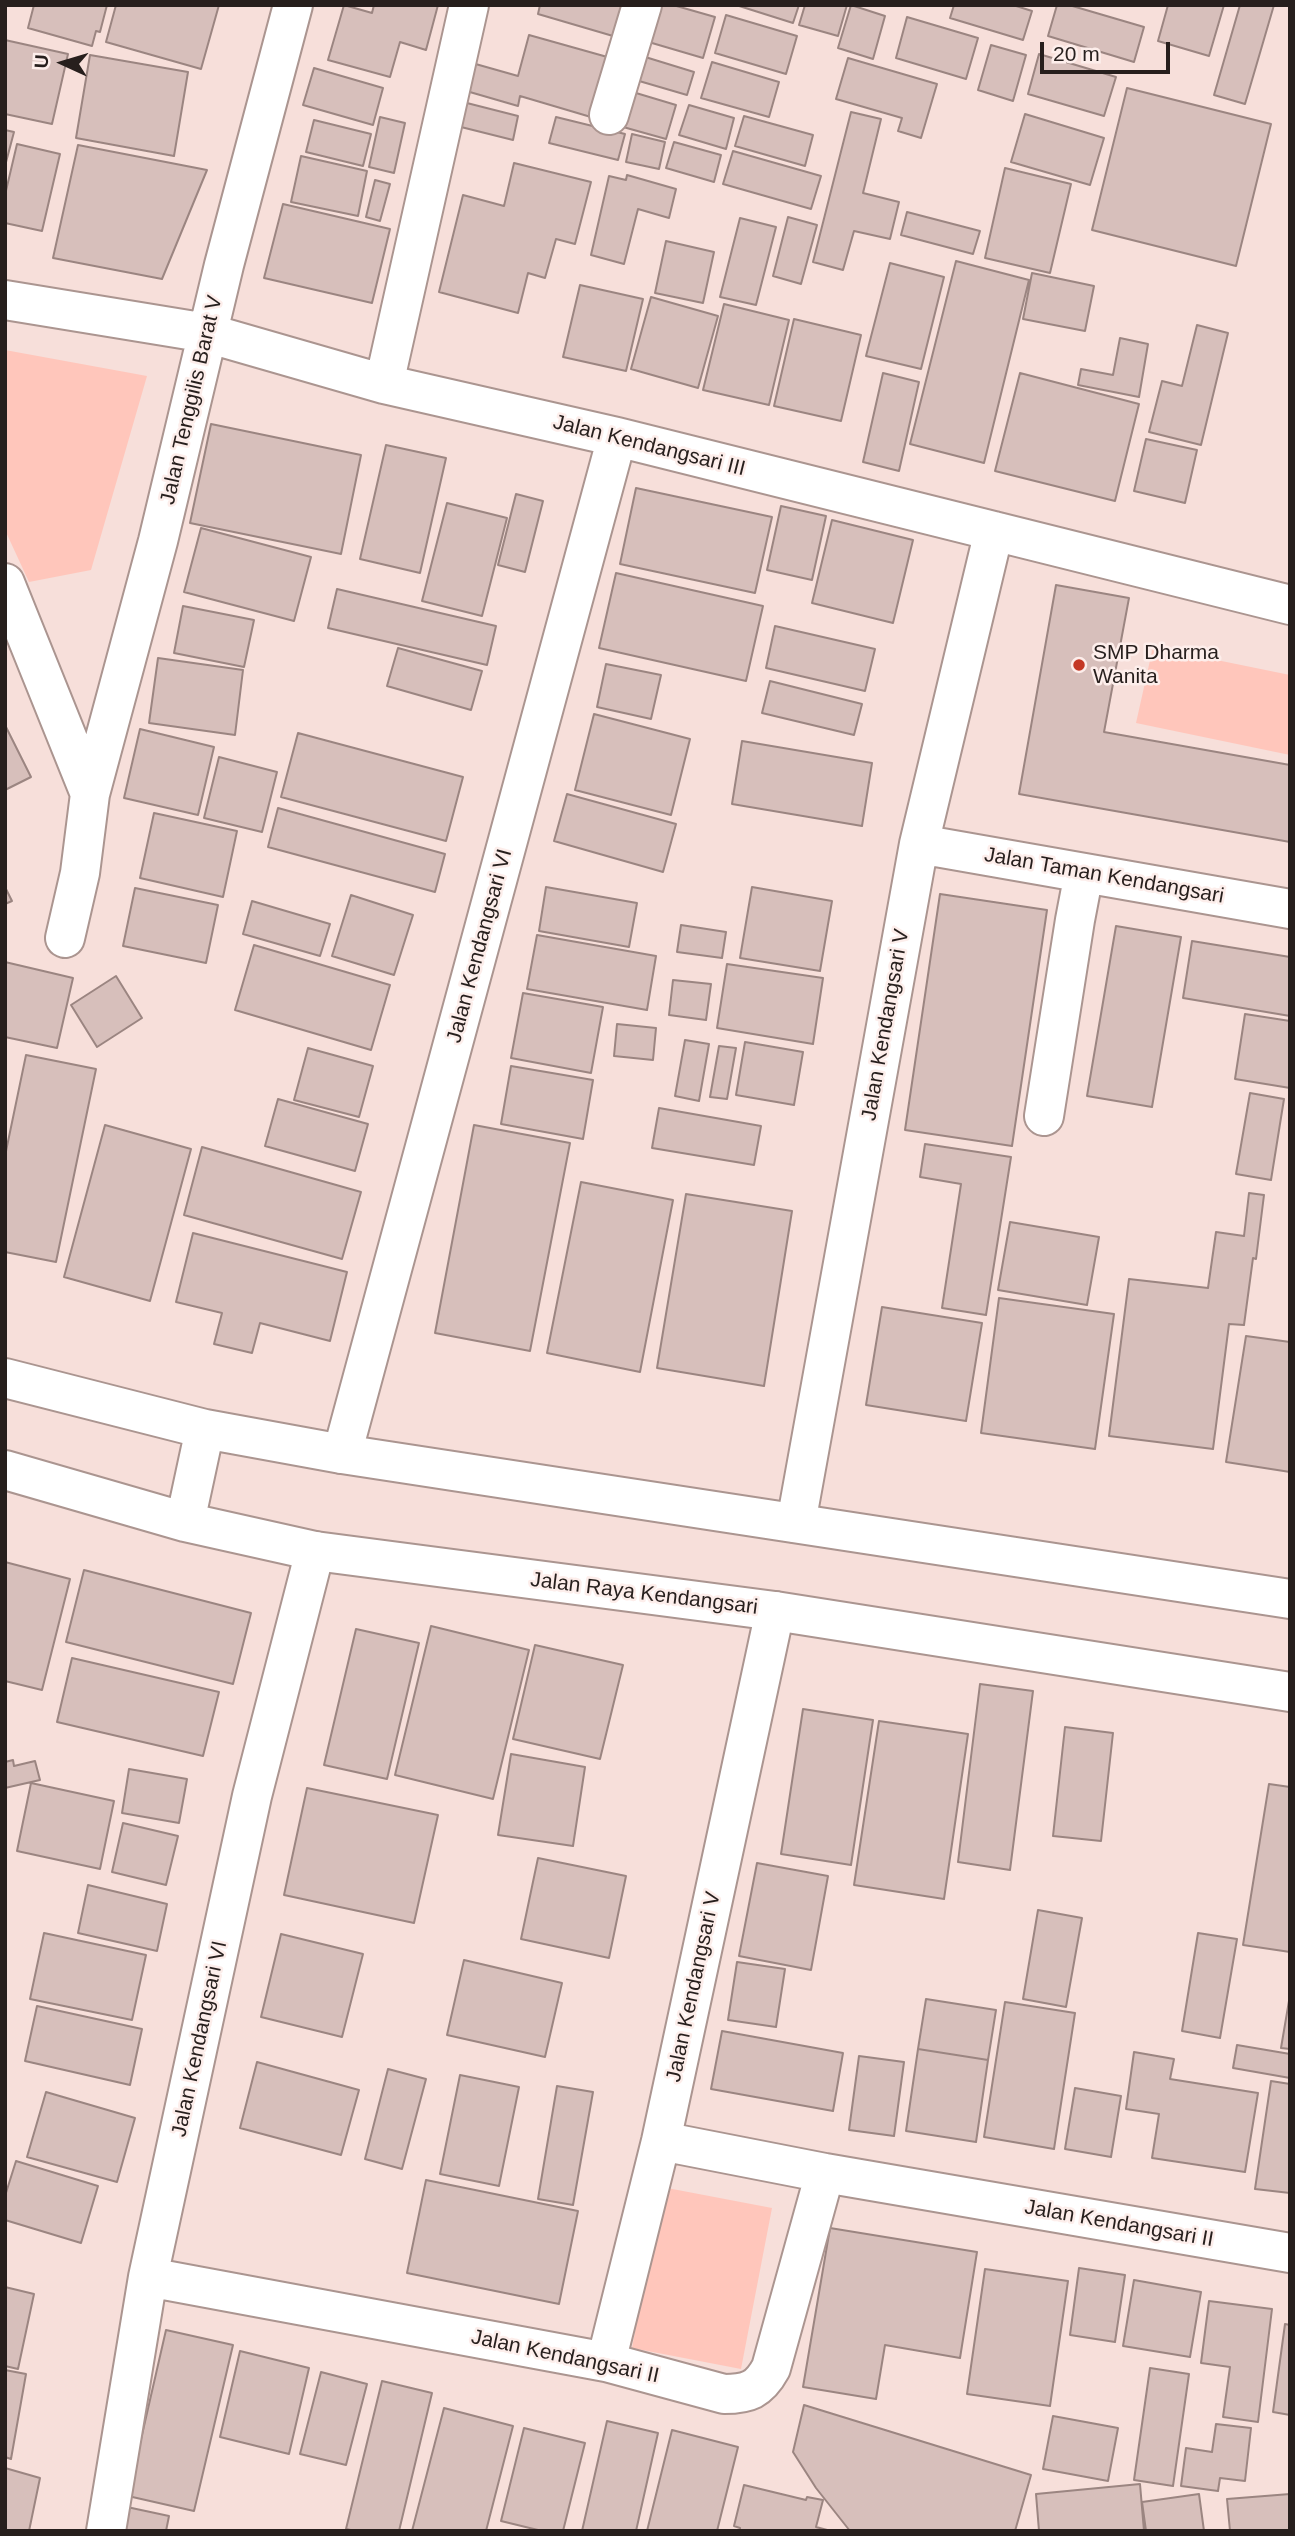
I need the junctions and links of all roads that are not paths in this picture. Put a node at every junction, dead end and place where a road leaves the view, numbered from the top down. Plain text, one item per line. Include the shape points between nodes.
1 (293, 5) edge
2 (469, 5) edge
3 (642, 5) edge
4 (609, 115) dead end
5 (5, 300) edge
6 (207, 333) junction
7 (384, 384) junction
8 (617, 437) junction
9 (994, 531) junction
10 (5, 583) edge
11 (1290, 605) edge
12 (90, 794) junction
13 (919, 844) junction
14 (1084, 873) junction
15 (1290, 909) edge
16 (65, 938) dead end
17 (1044, 1116) dead end
18 (5, 1378) edge
19 (205, 1429) junction
20 (342, 1454) junction
21 (5, 1469) edge
22 (185, 1522) junction
23 (796, 1523) junction
24 (315, 1551) junction
25 (1290, 1599) edge
26 (775, 1611) junction
27 (1290, 1692) edge
28 (661, 2141) junction
29 (825, 2174) junction
30 (1290, 2253) edge
31 (148, 2277) junction
32 (606, 2362) junction
33 (106, 2531) edge

1 - 6 street, Jalan Tenggilis Barat V
2 - 7 street
3 - 4 street
5 - 6 street, Jalan Kendangsari III
6 - 7 street, Jalan Kendangsari III
6 - 12 street, Jalan Tenggilis Barat V via 158,541
7 - 8 street, Jalan Kendangsari III
8 - 9 street, Jalan Kendangsari III
8 - 20 street, Jalan Kendangsari VI
9 - 11 street, Jalan Kendangsari III
9 - 13 street, Jalan Kendangsari V
10 - 12 street
12 - 16 street, Jalan Tenggilis Barat V via 80,873
13 - 14 street, Jalan Taman Kendangsari
13 - 23 street, Jalan Kendangsari V
14 - 15 street, Jalan Taman Kendangsari
14 - 17 street
18 - 19 street
19 - 20 street
19 - 22 street
20 - 23 street
21 - 22 street, Jalan Raya Kendangsari
22 - 24 street, Jalan Raya Kendangsari
23 - 25 street
24 - 26 street, Jalan Raya Kendangsari
24 - 31 street, Jalan Kendangsari VI via 252,1796
26 - 27 street, Jalan Raya Kendangsari
26 - 28 street, Jalan Kendangsari V
28 - 29 street, Jalan Kendangsari II
28 - 32 street, Jalan Kendangsari V
29 - 30 street, Jalan Kendangsari II
29 - 32 street, Jalan Kendangsari II via 771,2368 755,2390 724,2394
31 - 32 street, Jalan Kendangsari II
31 - 33 street, Jalan Kendangsari VI

